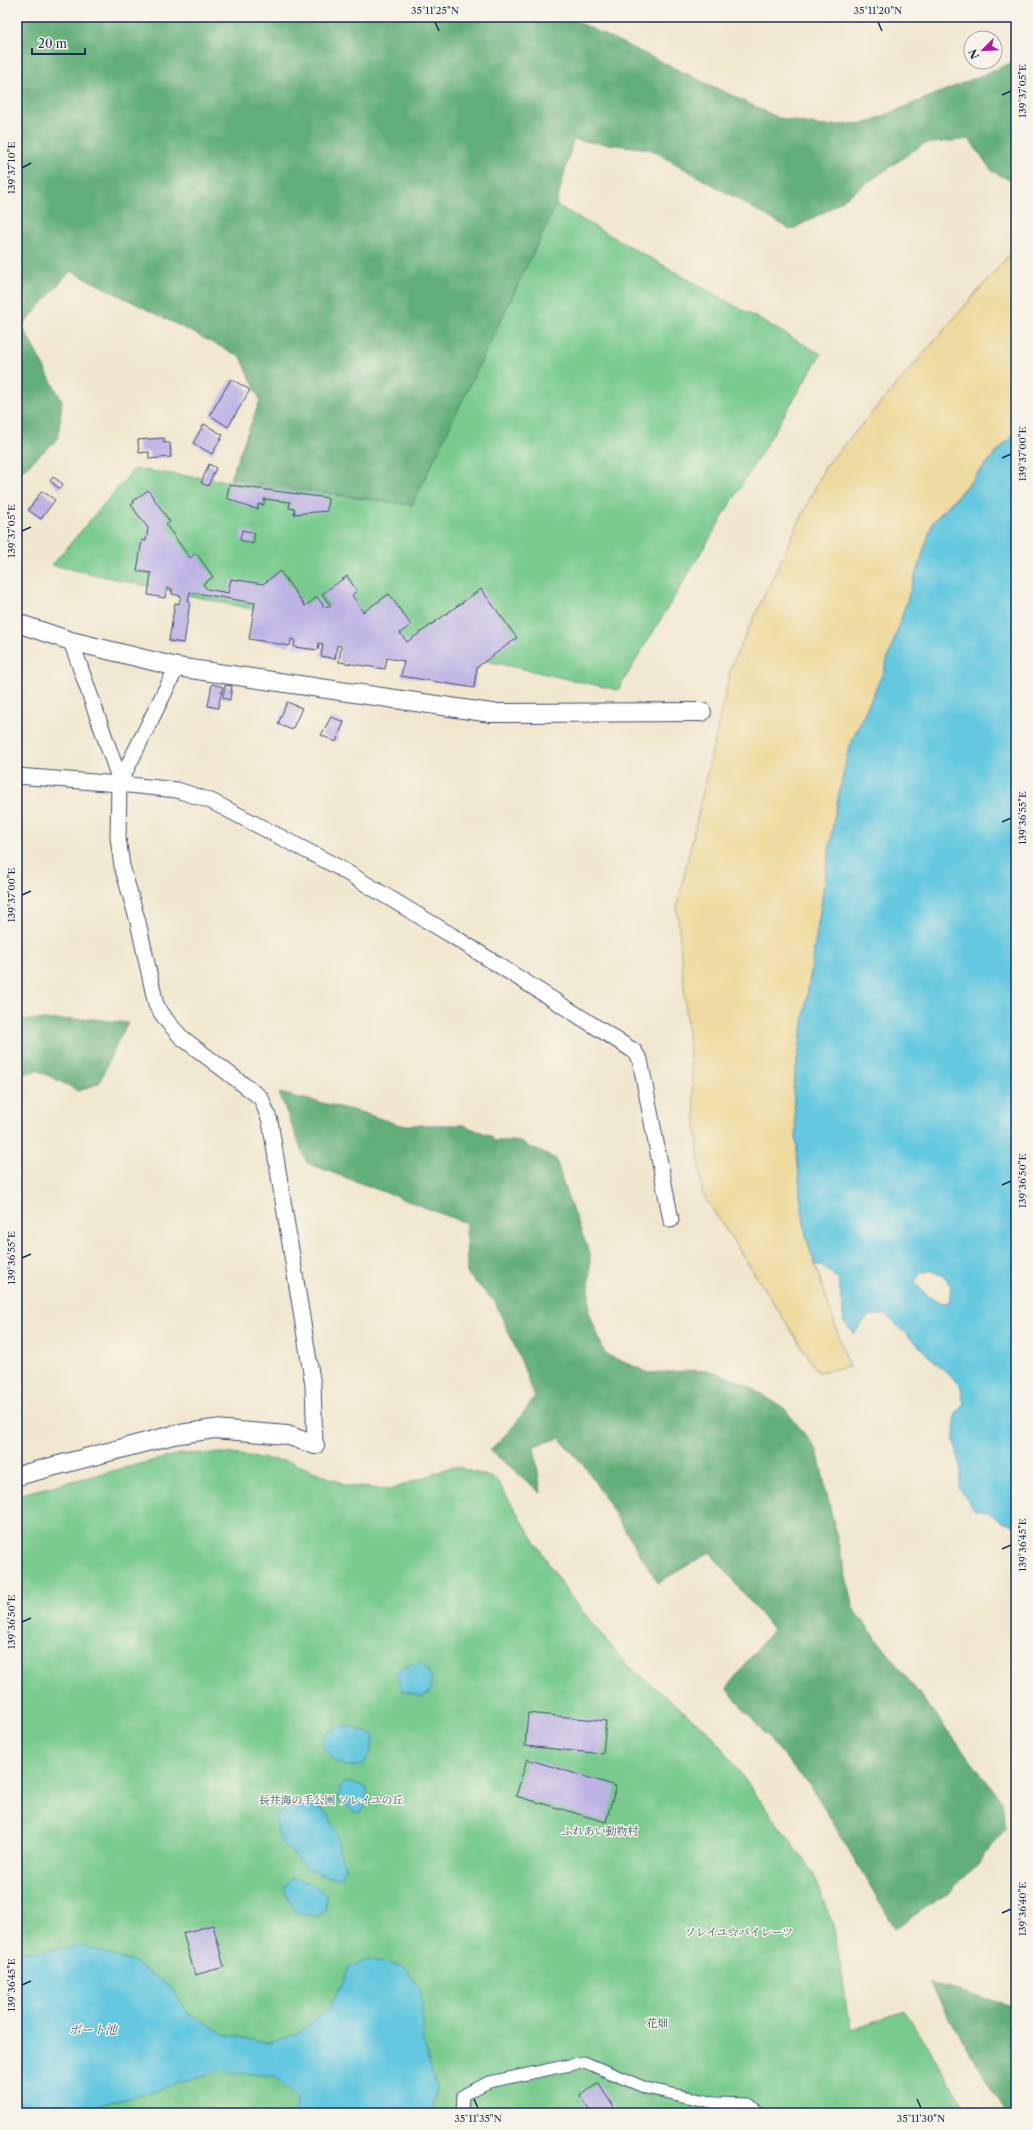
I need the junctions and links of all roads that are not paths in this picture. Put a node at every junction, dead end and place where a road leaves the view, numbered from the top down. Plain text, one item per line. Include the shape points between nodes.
1 (17, 623) edge
2 (72, 641) junction
3 (177, 666) junction
4 (702, 712) dead end
5 (17, 776) edge
6 (119, 784) junction
7 (671, 1220) dead end
8 (315, 1445) joint
9 (17, 1476) edge
10 (462, 2113) edge
11 (760, 2113) edge

1 - 2 street
2 - 3 street
2 - 6 street
3 - 4 street via 491,713
3 - 6 street
5 - 6 street
6 - 7 street via 177,790 211,801 336,866 634,1051 640,1060
6 - 8 street via 118,838 122,866 138,922 156,1005 181,1037 261,1098 270,1121 313,1385
8 - 9 street via 287,1435 214,1429 173,1436
10 - 11 street via 463,2095 489,2082 584,2062 646,2088 715,2103 749,2104

